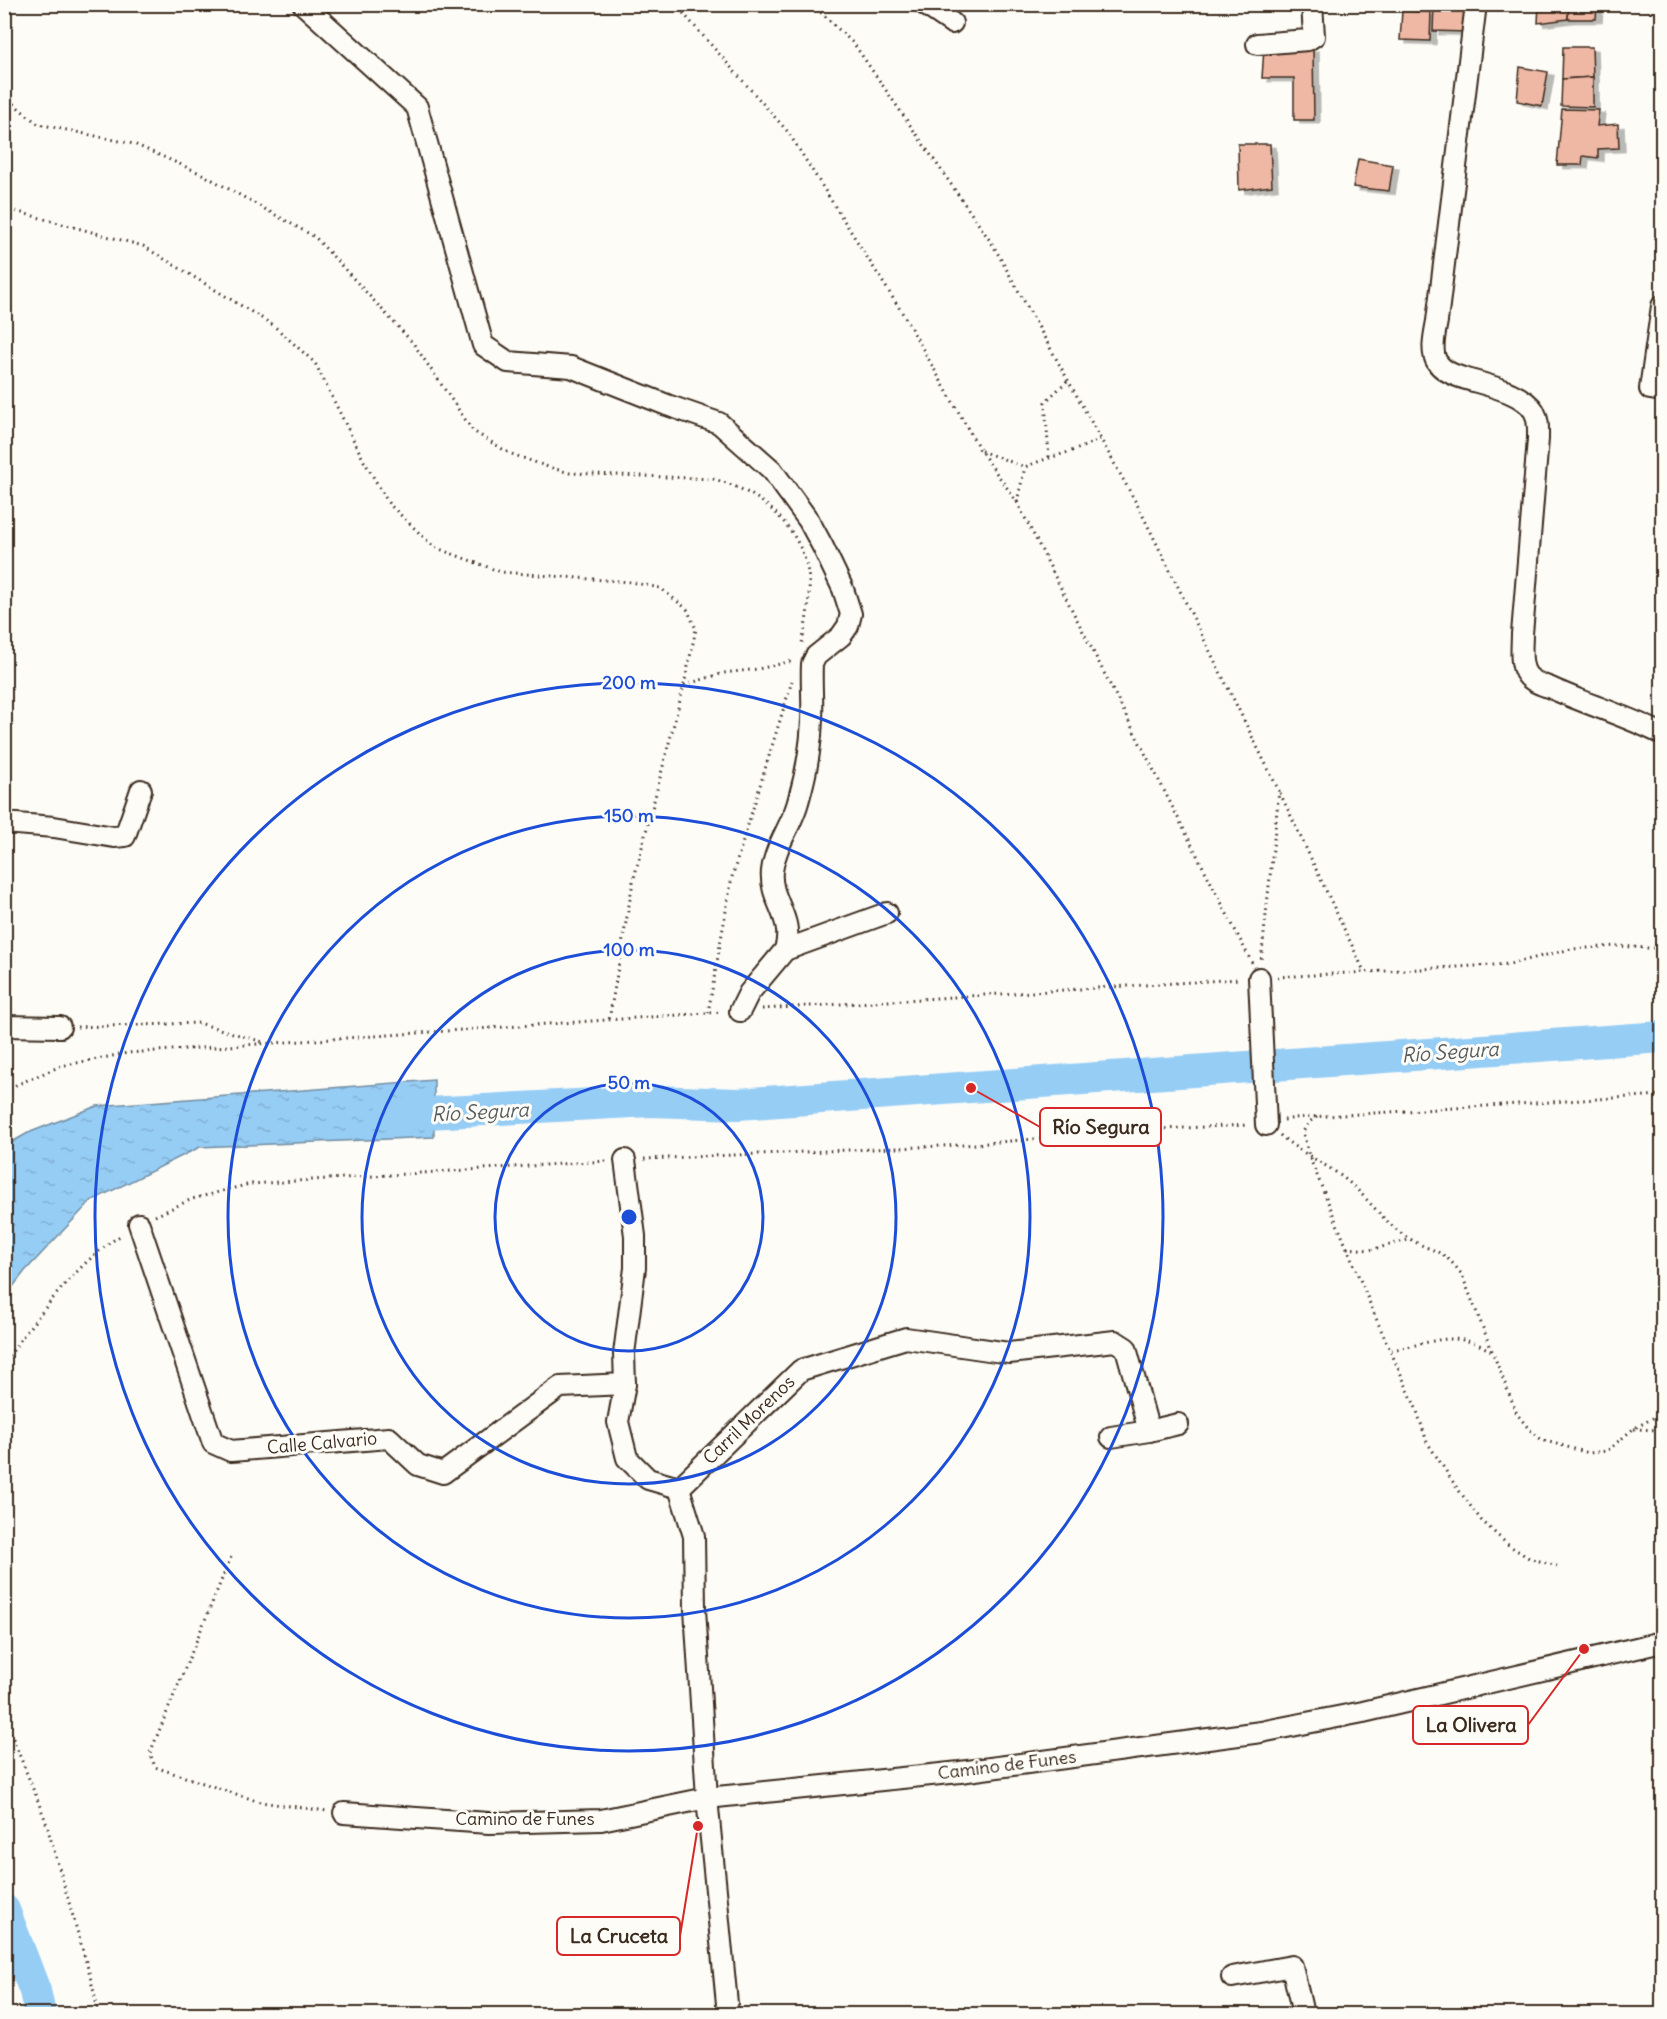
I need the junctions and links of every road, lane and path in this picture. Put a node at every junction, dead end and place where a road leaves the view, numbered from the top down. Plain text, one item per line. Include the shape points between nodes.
1 (303, 4) edge
2 (675, 4) edge
3 (812, 4) edge
4 (924, 4) edge
5 (1312, 4) edge
6 (1476, 4) edge
7 (952, 23) dead end
8 (1257, 44) dead end
9 (4, 96) edge
10 (4, 208) edge
11 (1662, 306) edge
12 (1068, 380) junction
13 (1662, 391) edge
14 (1100, 439) junction
15 (980, 450) junction
16 (1049, 457) junction
17 (1025, 467) junction
18 (1017, 502) junction
19 (808, 658) junction
20 (792, 681) dead end
21 (684, 685) junction
22 (1662, 734) edge
23 (141, 790) dead end
24 (1279, 791) junction
25 (4, 823) edge
26 (887, 913) dead end
27 (1662, 950) edge
28 (785, 951) junction
29 (1364, 971) junction
30 (1259, 978) junction
31 (740, 1011) junction
32 (708, 1013) junction
33 (609, 1020) junction
34 (4, 1026) edge
35 (60, 1027) joint
36 (267, 1043) junction
37 (4, 1090) edge
38 (1662, 1095) edge
39 (1319, 1116) junction
40 (1266, 1125) junction
41 (1309, 1156) junction
42 (626, 1160) junction
43 (139, 1224) junction
44 (1410, 1240) junction
45 (1347, 1248) junction
46 (1390, 1350) junction
47 (1493, 1352) junction
48 (4, 1367) edge
49 (625, 1384) junction
50 (1662, 1413) edge
51 (1178, 1424) dead end
52 (1633, 1429) junction
53 (1662, 1430) edge
54 (1149, 1431) junction
55 (1111, 1437) dead end
56 (680, 1488) junction
57 (231, 1557) dead end
58 (1557, 1566) dead end
59 (1662, 1642) edge
60 (4, 1716) edge
61 (707, 1798) junction
62 (344, 1813) joint
63 (1232, 1977) dead end
64 (99, 2014) edge
65 (728, 2014) edge
66 (1303, 2014) edge

1 - 19 street via 417,106 483,345 508,362 571,368 719,423 772,470 808,520 843,589 851,614 841,636
2 - 15 path via 788,132 903,314
3 - 12 path via 854,44 993,245
4 - 7 street
5 - 8 street via 1314,36 1308,40
6 - 22 street via 1437,321 1436,361 1454,375 1516,395 1527,403 1538,421 1522,634 1525,674
9 - 19 path via 38,124 134,144 202,174 315,237 413,343 473,431 509,453 570,473 713,479 751,493 788,527 806,564
10 - 21 path via 143,246 273,325 315,363 389,504 434,547 501,572 660,588 687,609 696,629
11 - 13 street via 1650,388
12 - 14 path
12 - 16 path via 1045,402
14 - 16 path
14 - 24 path
15 - 17 path
15 - 18 path
16 - 17 path
17 - 18 path
18 - 30 path
19 - 21 path via 724,673
19 - 28 street via 812,664 812,721 803,781 772,870 776,898 788,929
20 - 32 path via 732,877
21 - 33 path via 633,882
23 - 25 street via 125,836
24 - 29 path
24 - 30 path
26 - 28 street
27 - 29 path via 1618,946 1571,949 1510,964
28 - 31 street via 749,993
29 - 30 path
30 - 31 path
30 - 40 street
31 - 32 path
32 - 33 path
33 - 36 path
34 - 35 street
35 - 36 path via 198,1023
36 - 37 path via 128,1053 61,1066
38 - 39 path
39 - 40 path
39 - 41 path via 1303,1132
40 - 41 path
40 - 42 path via 1139,1130 964,1145
41 - 44 path via 1347,1180
41 - 45 path
42 - 43 path via 250,1184 192,1199
42 - 49 street via 635,1268 624,1354
43 - 48 path via 102,1247 60,1289 12,1350
43 - 49 street, Calle Calvario via 213,1443 231,1451 389,1438 418,1465 443,1473 560,1387
44 - 45 path via 1370,1250
44 - 47 path via 1452,1260 1462,1275
45 - 46 path
46 - 47 path via 1441,1338 1464,1340
46 - 58 path via 1427,1442 1481,1520 1529,1558
47 - 52 path via 1517,1414 1542,1440 1589,1453 1607,1451
49 - 56 street via 618,1422 627,1458 648,1479
50 - 52 path
51 - 54 street
52 - 53 path
54 - 55 street
54 - 56 street, Carril Morenos via 1126,1348 1115,1341 1009,1353 906,1338 801,1370
56 - 61 street via 694,1536
57 - 62 path via 150,1753 155,1767 260,1803
59 - 61 street, Camino de Funes via 1261,1732 960,1772
60 - 64 path via 45,1819
61 - 62 street, Camino de Funes via 601,1820 489,1823
61 - 65 street
63 - 66 street via 1292,1966

